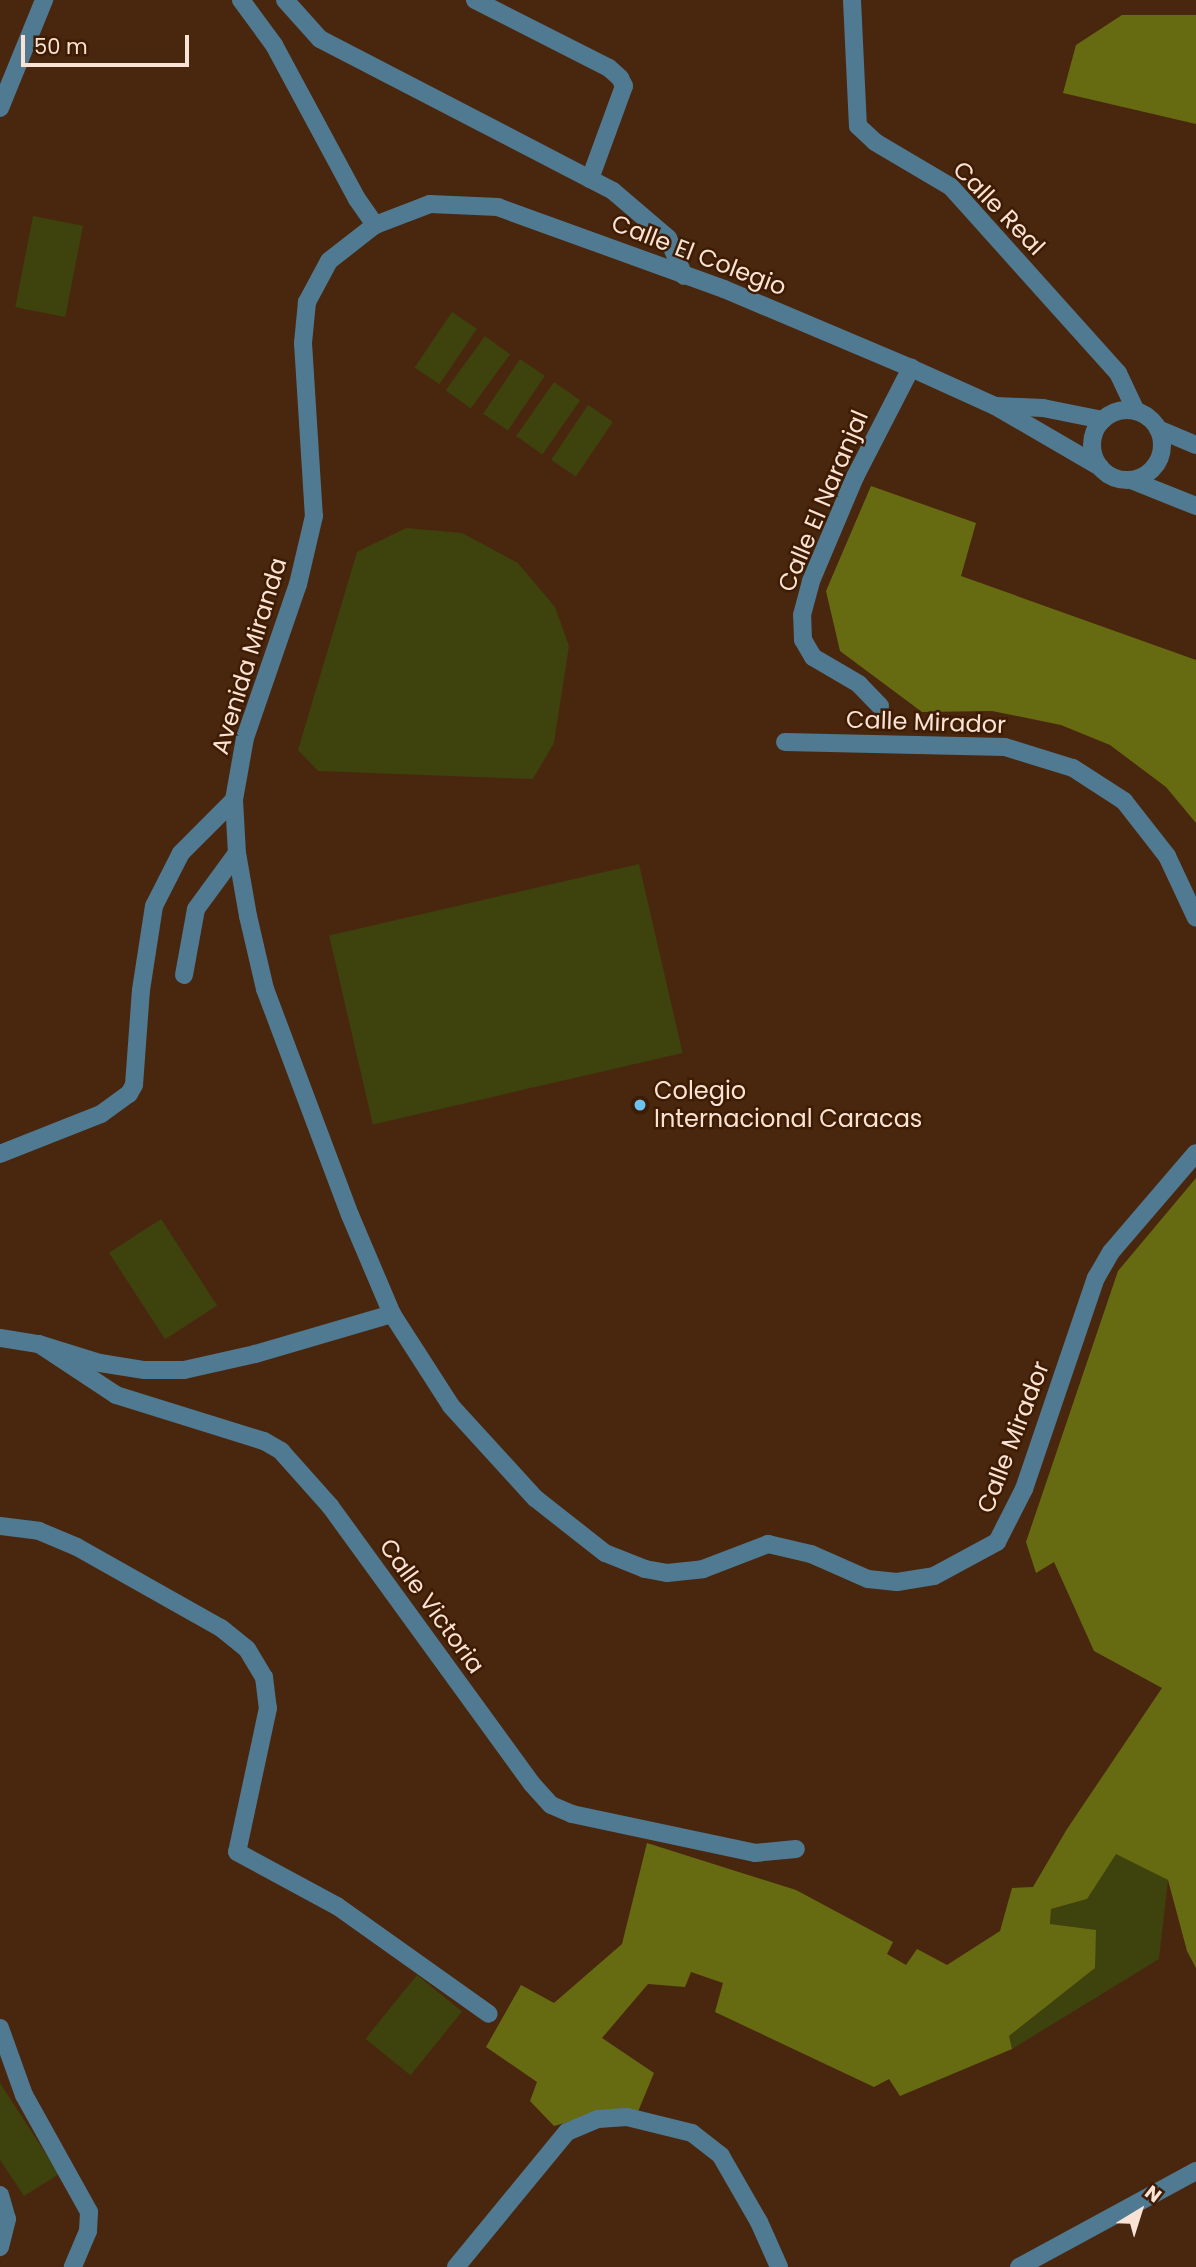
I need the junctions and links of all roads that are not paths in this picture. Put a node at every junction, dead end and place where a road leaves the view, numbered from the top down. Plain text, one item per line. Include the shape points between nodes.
1 (44, 0) edge
2 (241, 0) edge
3 (285, 0) edge
4 (475, 0) edge
5 (852, 0) edge
6 (0, 108) edge
7 (590, 178) junction
8 (375, 225) junction
9 (684, 276) junction
10 (911, 368) junction
11 (995, 406) junction
12 (1136, 411) junction
13 (1103, 420) junction
14 (1158, 429) junction
15 (1196, 445) edge
16 (1100, 467) junction
17 (1131, 480) junction
18 (1196, 506) edge
19 (880, 706) dead end
20 (785, 742) dead end
21 (234, 800) junction
22 (237, 853) junction
23 (1196, 918) edge
24 (184, 975) dead end
25 (1196, 1153) edge
26 (0, 1154) edge
27 (392, 1314) junction
28 (0, 1338) edge
29 (39, 1344) junction
30 (0, 1526) edge
31 (796, 1849) dead end
32 (489, 2014) dead end
33 (0, 2028) edge
34 (1196, 2171) edge
35 (0, 2195) edge
36 (0, 2247) edge
37 (73, 2267) edge
38 (456, 2267) edge
39 (779, 2267) edge
40 (1019, 2267) edge

1 - 6 street
2 - 8 street via 274,45
3 - 7 street via 320,38
4 - 7 street via 609,68 620,78 624,86
5 - 12 street, Calle Real via 858,126 875,142 951,187 1118,373
7 - 9 street via 613,191 668,238
8 - 9 street, Calle El Colegio via 430,204 498,207
8 - 21 street, Avenida Miranda via 329,261 307,302 303,343 314,516 298,584 245,738
9 - 10 street, Calle El Colegio
10 - 11 street, Calle El Colegio
10 - 19 street, Calle El Naranjal via 855,477 811,581 802,615 803,640 813,657 859,684
11 - 13 street, Calle El Colegio via 1071,412
11 - 16 street, Calle El Colegio
12 - 13 street, Calle El Colegio via 1118,411
12 - 14 street
13 - 16 street via 1092,443
14 - 15 street
14 - 17 street via 1163,446 1158,462 1147,474
16 - 17 street, Calle El Colegio via 1114,478
17 - 18 street, Calle El Colegio
20 - 23 street, Calle Mirador via 1004,747 1073,768 1124,801 1167,856
21 - 22 street, Avenida Miranda
21 - 26 street via 181,853 154,906 131,1091 101,1114
22 - 24 street via 196,909
22 - 27 street, Avenida Miranda via 265,989
25 - 27 street, Calle Mirador via 1111,1252 1096,1278 1024,1489 998,1542 934,1576 897,1582 868,1579 811,1554 768,1544 702,1569 667,1573 605,1553 535,1498 451,1406
27 - 29 street via 184,1370 100,1363
28 - 29 street
29 - 31 street, Calle Victoria via 116,1395 264,1441 288,1457 330,1506 551,1805 572,1814 755,1853
30 - 32 street via 39,1531 77,1547 221,1628 247,1649 264,1677 268,1708 237,1852 346,1912
33 - 37 street via 24,2095 89,2212 88,2231
34 - 40 street
35 - 36 street via 6,2219
38 - 39 street via 568,2132 598,2119 627,2117 692,2133 721,2156

